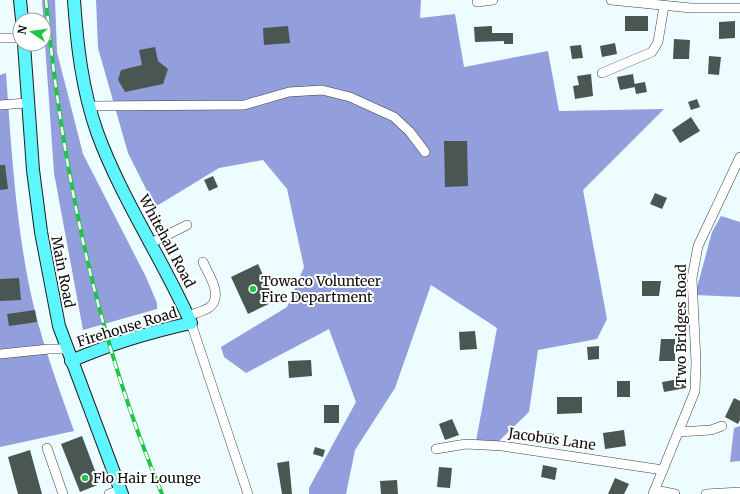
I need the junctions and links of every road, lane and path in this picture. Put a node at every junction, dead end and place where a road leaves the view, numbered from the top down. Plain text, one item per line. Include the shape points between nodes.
1 (20, 0) edge
2 (74, 0) edge
3 (493, 0) edge
4 (611, 0) edge
5 (477, 2) dead end
6 (664, 6) junction
7 (740, 8) edge
8 (21, 12) edge
9 (0, 38) edge
10 (12, 38) edge
11 (24, 52) edge
12 (602, 73) dead end
13 (27, 103) junction
14 (0, 105) edge
15 (89, 106) junction
16 (425, 152) dead end
17 (740, 157) edge
18 (187, 225) dead end
19 (151, 243) junction
20 (203, 262) dead end
21 (190, 320) junction
22 (0, 354) edge
23 (69, 355) junction
24 (722, 426) dead end
25 (678, 432) junction
26 (47, 448) dead end
27 (436, 449) dead end
28 (663, 470) junction
29 (654, 492) edge
30 (740, 492) edge
31 (117, 493) edge
32 (63, 494) edge
33 (248, 494) edge
34 (675, 494) edge
35 (706, 494) edge

1 - 8 main road
2 - 15 main road, Whitehall Road via 81,71
3 - 5 street
4 - 6 street
6 - 7 street
6 - 12 street via 658,42 652,52
9 - 10 street
11 - 13 main road, Main Road
13 - 14 street
13 - 23 main road, Main Road via 41,232 59,326
15 - 16 street via 244,105 289,92 322,90 350,97 394,117 410,132
15 - 19 main road, Whitehall Road via 108,160
17 - 25 street, Two Bridges Road via 703,233 695,258 692,286 695,391
18 - 19 street
19 - 21 main road, Whitehall Road
20 - 21 street via 217,293 211,306
21 - 23 main road, Firehouse Road via 101,348
21 - 33 street, Whitehall Road
22 - 23 street
23 - 31 main road, Main Road
24 - 25 street via 711,430
25 - 28 street, Two Bridges Road
26 - 32 street
27 - 28 street, Jacobus Lane via 466,444 502,446
28 - 29 street, Two Bridges Road
29 - 34 street
30 - 35 street

